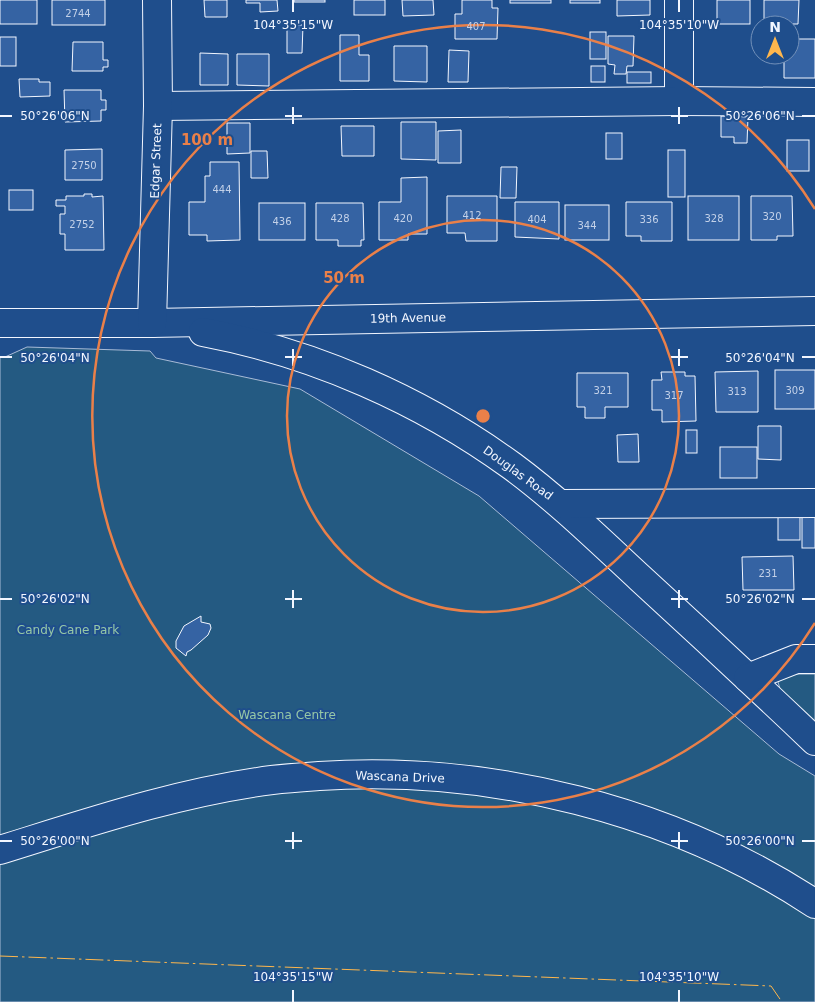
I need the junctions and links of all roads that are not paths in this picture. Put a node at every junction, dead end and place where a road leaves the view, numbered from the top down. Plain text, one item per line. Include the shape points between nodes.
1 (157, 0) edge
2 (679, 0) edge
3 (679, 101) junction
4 (815, 102) edge
5 (158, 106) junction
6 (815, 311) edge
7 (0, 323) edge
8 (152, 323) junction
9 (815, 503) edge
10 (561, 504) junction
11 (815, 659) edge
12 (748, 678) junction
13 (815, 740) edge
14 (0, 850) edge
15 (815, 904) edge

1 - 5 street, Edgar Street
2 - 3 street
3 - 4 street
3 - 5 street
5 - 8 street, Edgar Street
6 - 8 street, 19th Avenue
7 - 8 street, 19th Avenue
8 - 10 street, Douglas Road via 231,338 306,359 355,378 460,431
9 - 10 street
10 - 12 street, Douglas Road
11 - 12 street via 796,659
12 - 13 street, Douglas Road
14 - 15 street, Wascana Drive via 189,794 273,779 353,774 415,775 562,796 647,820 725,852

